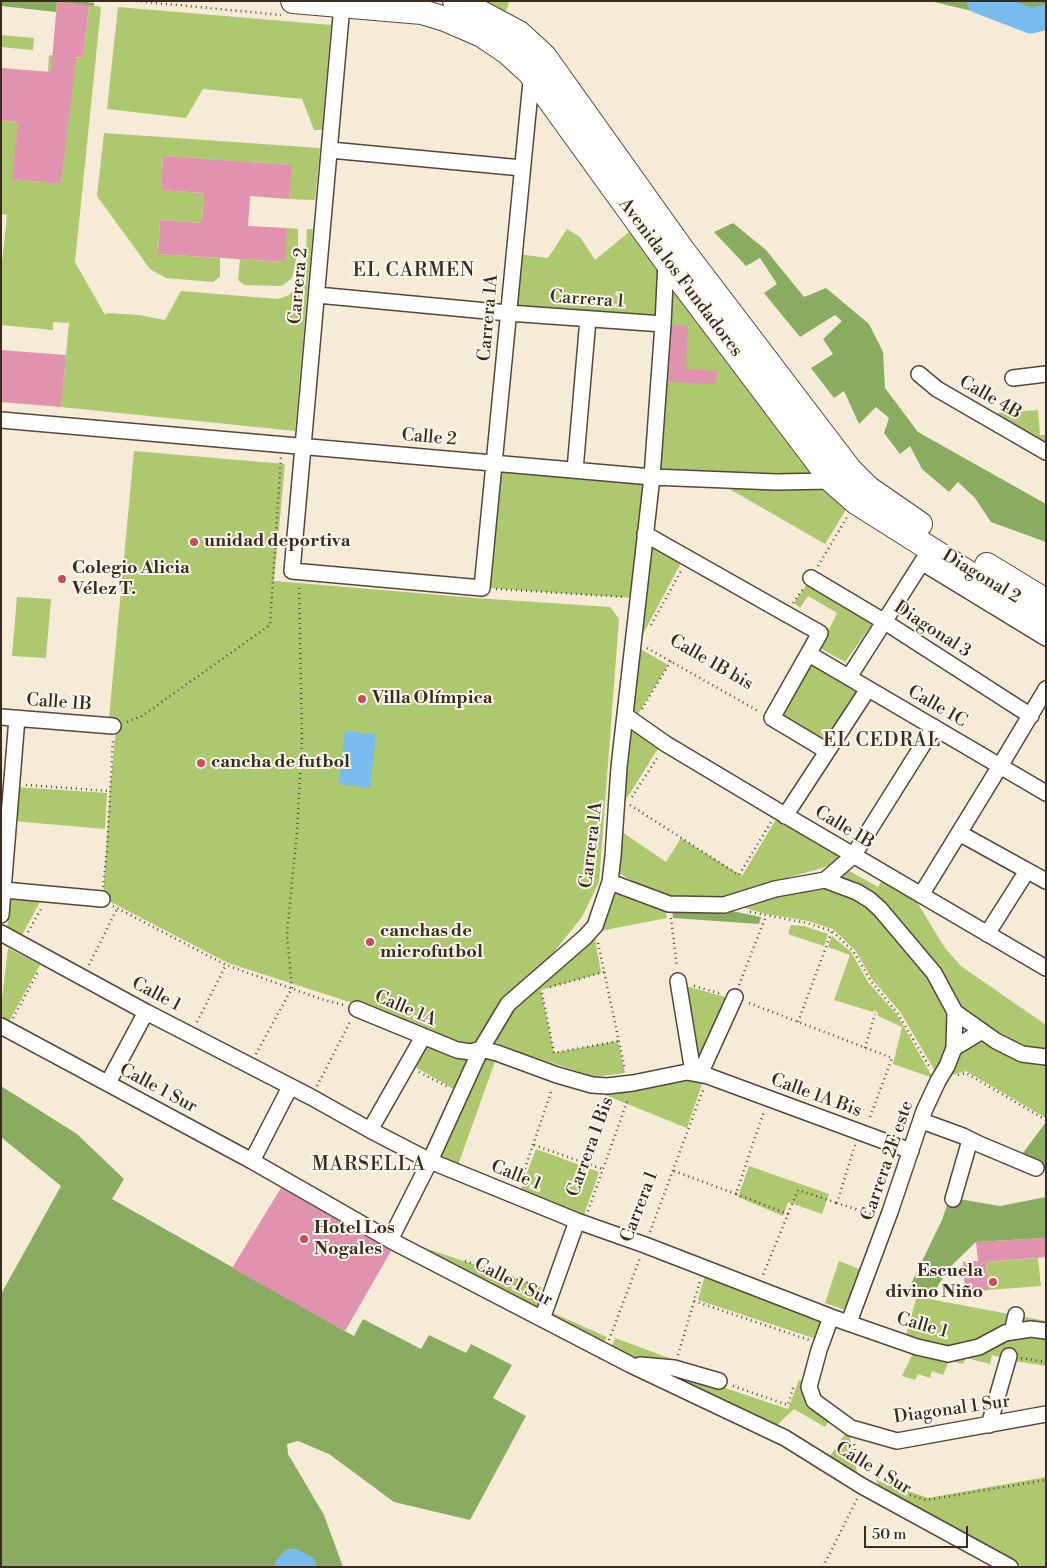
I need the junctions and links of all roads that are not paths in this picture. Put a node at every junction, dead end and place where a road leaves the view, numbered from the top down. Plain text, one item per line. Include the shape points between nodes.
1 (455, 1) edge
2 (342, 5) junction
3 (423, 7) edge
4 (288, 8) edge
5 (537, 64) junction
6 (330, 150) junction
7 (522, 168) junction
8 (666, 261) junction
9 (318, 295) junction
10 (508, 313) junction
11 (588, 319) junction
12 (663, 324) junction
13 (919, 374) dead end
14 (1046, 374) edge
15 (1013, 378) dead end
16 (1, 420) edge
17 (302, 446) junction
18 (1046, 452) edge
19 (494, 462) junction
20 (576, 470) junction
21 (841, 476) junction
22 (652, 477) junction
23 (645, 534) junction
24 (927, 556) junction
25 (811, 578) road end
26 (482, 588) joint
27 (1046, 600) edge
28 (885, 622) junction
29 (1046, 622) edge
30 (1046, 638) edge
31 (808, 654) junction
32 (849, 677) junction
33 (868, 689) junction
34 (1046, 689) edge
35 (1030, 716) junction
36 (1, 717) edge
37 (18, 718) junction
38 (630, 719) junction
39 (113, 726) road end
40 (934, 726) junction
41 (827, 752) junction
42 (1000, 766) junction
43 (1046, 793) edge
44 (781, 814) junction
45 (960, 833) junction
46 (853, 856) junction
47 (1027, 870) junction
48 (825, 880) junction
49 (1046, 881) edge
50 (610, 882) junction
51 (4, 890) junction
52 (921, 895) junction
53 (102, 899) road end
54 (1, 915) edge
55 (1, 933) edge
56 (987, 934) junction
57 (1046, 968) edge
58 (678, 981) road end
59 (734, 997) road end
60 (357, 1009) road end
61 (146, 1012) junction
62 (955, 1012) junction
63 (4, 1028) edge
64 (982, 1031) junction
65 (423, 1037) junction
66 (954, 1048) junction
67 (481, 1049) junction
68 (1046, 1057) edge
69 (700, 1074) junction
70 (108, 1083) junction
71 (290, 1087) junction
72 (922, 1121) junction
73 (370, 1130) junction
74 (970, 1140) junction
75 (911, 1151) junction
76 (252, 1161) junction
77 (430, 1161) junction
78 (1036, 1168) dead end
79 (954, 1199) dead end
80 (580, 1222) junction
81 (390, 1240) junction
82 (1016, 1315) dead end
83 (831, 1317) junction
84 (542, 1319) junction
85 (849, 1322) junction
86 (1046, 1331) edge
87 (1012, 1332) junction
88 (1010, 1356) dead end
89 (631, 1365) junction
90 (720, 1381) road end
91 (1046, 1414) edge
92 (989, 1425) junction
93 (1010, 1567) edge

1 - 5 main road, Avenida los Fundadores via 520,33
2 - 3 main road, Avenida los Fundadores
2 - 4 main road, Avenida los Fundadores
2 - 6 street, Carrera 2
3 - 5 main road, Avenida los Fundadores via 482,35 506,52
5 - 7 street, Carrera 1A
5 - 8 main road, Avenida los Fundadores
5 - 21 main road, Avenida los Fundadores via 681,248
6 - 7 street
6 - 9 street, Carrera 2
7 - 10 street, Carrera 1A
8 - 12 street
8 - 21 main road, Avenida los Fundadores
9 - 10 street, Carrera 1
9 - 17 street, Carrera 2
10 - 11 street, Carrera 1
10 - 19 street, Carrera 1A
11 - 12 street, Carrera 1
11 - 20 street
12 - 22 street
13 - 18 street, Calle 4B via 937,389
14 - 15 street
16 - 17 street, Calle 2
17 - 19 street, Calle 2
17 - 26 street, Carrera 2 via 295,571
19 - 20 street, Calle 2
19 - 26 street, Carrera 1A
20 - 22 street, Calle 2
21 - 22 street, Calle 2 via 776,482
21 - 24 main road, Avenida los Fundadores via 856,502
21 - 27 main road, Avenida los Fundadores via 868,488 933,533
22 - 23 street, Carrera 1A
23 - 31 street via 820,633
23 - 38 street, Carrera 1A via 633,640
24 - 28 street
24 - 29 main road, Avenida los Fundadores
24 - 30 street, Diagonal 2
25 - 28 street, Diagonal 3
28 - 32 street
28 - 35 street, Diagonal 3
31 - 32 street, Calle 1C
31 - 41 street via 772,718
32 - 33 street, Calle 1C
33 - 40 street, Calle 1C
33 - 41 street
34 - 35 street
35 - 42 street
36 - 37 street, Calle 1B
37 - 39 street, Calle 1B
37 - 51 street
38 - 44 street, Calle 1B
38 - 50 street, Carrera 1A via 619,767
40 - 42 street, Calle 1C
40 - 46 street
41 - 44 street
42 - 43 street, Calle 1C
42 - 45 street
44 - 46 street, Calle 1B
45 - 47 street
45 - 52 street
46 - 48 street
46 - 52 street, Calle 1B
47 - 49 street
47 - 56 street
48 - 50 street via 774,889 724,905 669,904
48 - 62 street via 857,892 880,909 934,972
50 - 67 street, Carrera 1A via 595,926 508,1004
51 - 53 street
51 - 54 street
52 - 56 street, Calle 1B
55 - 61 street, Calle 1
56 - 57 street, Calle 1B
58 - 69 street
59 - 69 street
60 - 65 street, Calle 1A
61 - 70 street
61 - 71 street, Calle 1
62 - 64 street
62 - 66 street, Carrera 2E este
63 - 70 street, Calle 1 Sur
64 - 66 street
64 - 68 street via 1022,1054
65 - 67 street, Calle 1A via 457,1050 471,1052
65 - 73 street
66 - 72 street, Carrera 2E este
67 - 69 street, Calle 1A via 592,1085 607,1086
67 - 77 street, Carrera 1A
69 - 75 street, Calle 1A Bis
70 - 76 street, Calle 1 Sur
71 - 73 street, Calle 1
71 - 76 street
72 - 74 street
72 - 75 street, Carrera 2E este
73 - 77 street, Calle 1
74 - 78 street
74 - 79 street
75 - 85 street, Carrera 2E este
76 - 81 street, Calle 1 Sur
77 - 80 street, Calle 1
77 - 81 street, Carrera 1A
80 - 83 street, Calle 1
80 - 84 street, Carrera 1 Bis
81 - 84 street, Calle 1 Sur
82 - 87 street
83 - 85 street, Calle 1
83 - 92 street, Diagonal 1 Sur via 809,1387 814,1401 851,1428 896,1441
84 - 89 street, Calle 1 Sur
85 - 87 street, Calle 1 via 917,1347 948,1354 979,1347
86 - 87 street, Calle 1
88 - 92 street
89 - 90 street via 674,1368
89 - 93 street, Calle 1 Sur via 785,1438 862,1486
91 - 92 street, Diagonal 1 Sur

